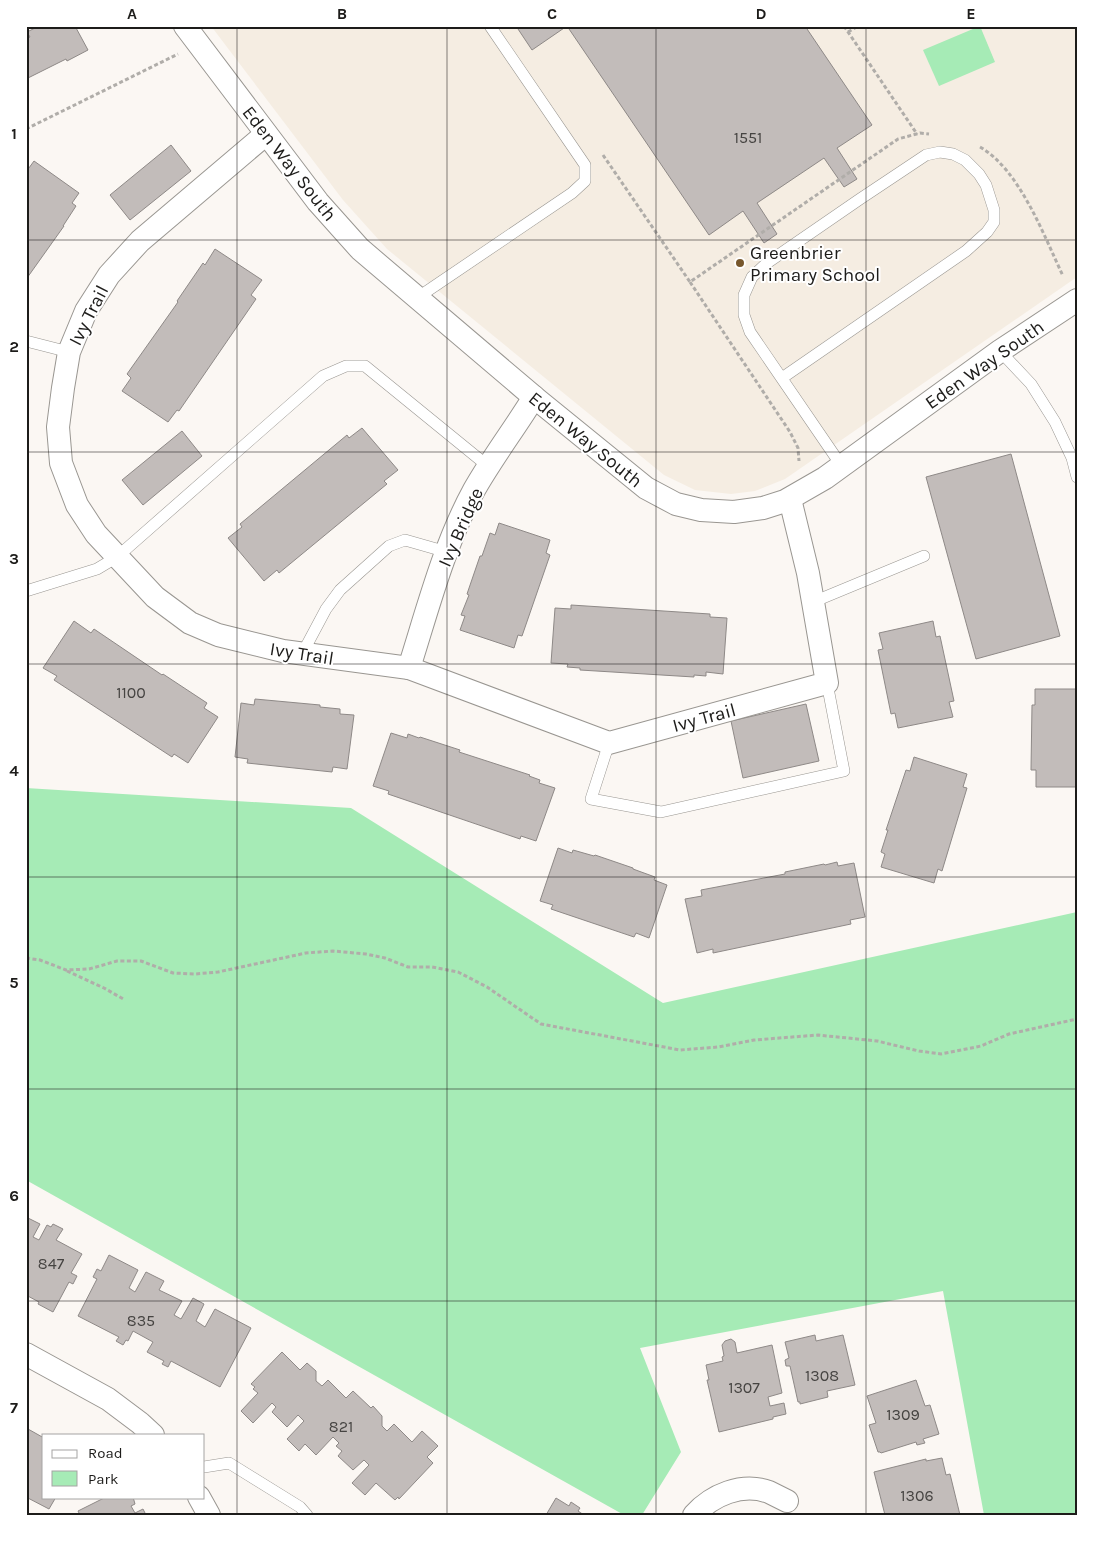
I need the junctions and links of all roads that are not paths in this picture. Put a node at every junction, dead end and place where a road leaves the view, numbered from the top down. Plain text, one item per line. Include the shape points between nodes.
1 (185, 26) edge
2 (490, 26) edge
3 (266, 134) junction
4 (417, 298) junction
5 (1077, 300) edge
6 (26, 341) edge
7 (1000, 351) junction
8 (70, 352) junction
9 (782, 378) junction
10 (534, 397) junction
11 (841, 465) junction
12 (489, 467) junction
13 (1077, 477) edge
14 (790, 499) junction
15 (447, 552) junction
16 (117, 556) junction
17 (924, 556) dead end
18 (26, 590) edge
19 (813, 602) junction
20 (302, 654) junction
21 (409, 668) junction
22 (827, 683) junction
23 (608, 743) junction
24 (26, 1354) edge
25 (152, 1434) edge
26 (205, 1467) edge
27 (200, 1498) edge
28 (787, 1501) dead end
29 (209, 1515) edge
30 (307, 1515) edge
31 (694, 1515) edge

1 - 3 street, Eden Way South
2 - 4 lane via 585,165 585,181 572,194
3 - 4 street, Eden Way South via 318,202 360,249
3 - 8 street, Ivy Trail via 140,242 109,275 86,310
4 - 10 street, Eden Way South
5 - 7 street, Eden Way South
6 - 8 lane
7 - 11 street, Eden Way South
7 - 13 lane via 1031,384 1055,422
8 - 16 street, Ivy Trail via 58,427 61,463 77,505 96,534
9 - 9 lane via 966,251 987,232 994,222 994,210 986,185 965,160 940,152 926,156 767,263 752,277 744,295 744,315 750,332
9 - 11 lane
10 - 12 street, Ivy Bridge
10 - 14 street, Eden Way South via 646,488 676,504 701,510 734,512 763,508
11 - 14 street, Eden Way South
12 - 15 street, Ivy Bridge via 474,490
12 - 16 lane via 365,366 346,366 324,376
14 - 19 street
15 - 20 lane via 405,540 389,546 340,590
15 - 21 street, Ivy Bridge
16 - 18 lane via 97,569
16 - 20 street, Ivy Trail via 155,596 190,623 218,635
17 - 19 lane
19 - 22 street
20 - 21 street, Ivy Trail
21 - 23 street, Ivy Trail
22 - 23 street, Ivy Trail
22 - 23 lane via 844,771 661,812 591,799
24 - 25 street via 108,1399
26 - 30 lane via 229,1462
27 - 29 street
28 - 31 street via 768,1492 744,1489 722,1494 703,1505

